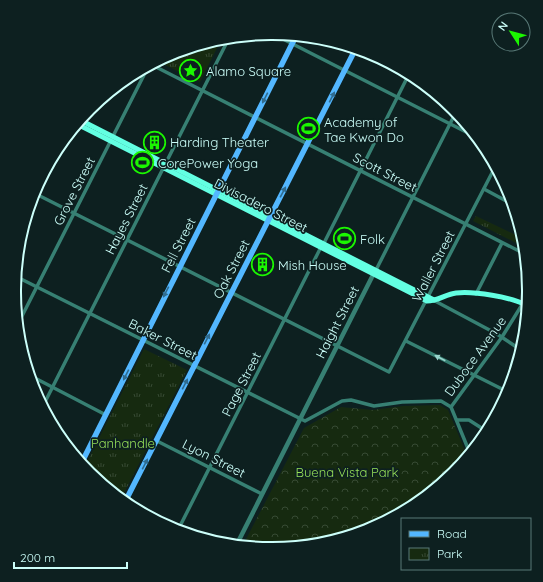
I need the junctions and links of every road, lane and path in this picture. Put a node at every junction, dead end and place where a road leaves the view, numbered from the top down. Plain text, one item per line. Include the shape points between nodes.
1 (294, 41) edge
2 (296, 42) edge
3 (226, 45) edge
4 (353, 54) edge
5 (158, 68) edge
6 (345, 70) junction
7 (144, 75) edge
8 (406, 80) edge
9 (202, 91) junction
10 (398, 97) junction
11 (255, 117) junction
12 (453, 118) edge
13 (86, 123) edge
14 (450, 124) junction
15 (83, 126) edge
16 (464, 131) edge
17 (112, 139) junction
18 (308, 144) junction
19 (165, 165) junction
20 (360, 171) junction
21 (492, 173) edge
22 (484, 189) junction
23 (217, 192) junction
24 (40, 196) edge
25 (413, 197) junction
26 (505, 200) edge
27 (74, 213) junction
28 (269, 218) junction
29 (466, 224) junction
30 (127, 240) junction
31 (502, 243) junction
32 (322, 245) junction
33 (519, 251) edge
34 (179, 267) junction
35 (375, 272) junction
36 (22, 279) edge
37 (37, 287) junction
38 (231, 293) junction
39 (476, 294) junction
40 (428, 299) junction
41 (435, 301) junction
42 (521, 303) edge
43 (521, 310) edge
44 (90, 314) junction
45 (22, 315) edge
46 (284, 320) junction
47 (502, 337) junction
48 (143, 340) junction
49 (406, 341) junction
50 (515, 346) edge
51 (337, 347) junction
52 (193, 366) junction
53 (473, 375) junction
54 (37, 379) edge
55 (52, 387) junction
56 (502, 389) edge
57 (247, 394) junction
58 (46, 400) edge
59 (450, 407) junction
60 (106, 414) junction
61 (300, 420) junction
62 (457, 420) junction
63 (481, 428) edge
64 (156, 440) junction
65 (468, 446) edge
66 (84, 457) edge
67 (210, 467) junction
68 (262, 494) junction
69 (128, 496) edge
70 (181, 524) edge
71 (239, 539) edge

1 -> 11 main road, Fell Street
2 - 6 street
3 - 9 street, Hayes Street
4 - 6 main road, Oak Street
5 - 9 street, Scott Street
6 - 10 street
18 -> 6 main road, Oak Street
7 - 17 street, Grove Street
8 - 10 street, Page Street
9 - 11 street, Scott Street
9 - 19 street, Hayes Street
10 - 14 street
10 - 20 street, Page Street
11 - 18 street, Scott Street
11 - 23 main road, Fell Street
12 - 14 street, Haight Street
13 - 17 main road, Divisadero Street
14 - 16 street
14 - 25 street, Haight Street
15 - 17 main road, Divisadero Street
17 - 19 main road, Divisadero Street
17 - 27 street, Grove Street
18 - 20 street, Scott Street
28 -> 18 main road, Oak Street
19 - 23 main road, Divisadero Street
19 - 30 street, Hayes Street
20 - 25 street, Scott Street
20 - 32 street, Page Street
21 - 22 street, Waller Street
22 - 26 street
22 - 29 street, Waller Street
23 - 28 main road, Divisadero Street
23 - 34 main road, Fell Street
24 - 27 street
25 - 29 street, Scott Street
25 - 35 street, Haight Street
27 - 30 street
27 - 37 street, Grove Street
28 - 32 main road, Divisadero Street
28 - 38 main road, Oak Street
29 - 31 street, Scott Street
29 - 40 street, Waller Street
30 - 34 street
30 - 44 street, Hayes Street
31 - 33 street, Scott Street
31 - 39 street
32 - 35 main road, Divisadero Street
32 - 46 street, Page Street
34 - 38 street
34 -> 48 main road, Fell Street
35 - 40 main road, Divisadero Street
35 - 51 street, Haight Street
36 - 37 street, Baker Street
37 - 44 street, Baker Street
37 - 45 street, Grove Street
38 - 46 street
52 -> 38 main road, Oak Street
39 - 41 main road via 456,293
39 - 42 main road
40 - 41 main road, Divisadero Street
40 - 49 street, Waller Street
41 - 47 street, Divisadero Street
43 - 47 street, Duboce Avenue
44 - 48 street, Baker Street
44 - 55 street, Hayes Street
46 - 51 street
46 - 57 street, Page Street
47 - 50 street, Divisadero Street
47 - 53 street, Duboce Avenue
48 - 52 street, Baker Street
48 -> 60 main road, Fell Street
49 - 51 street, Waller Street via 390,372
53 -> 49 street
51 - 61 street, Haight Street
52 - 57 street, Baker Street
64 -> 52 main road, Oak Street
53 - 56 street
53 - 59 street, Duboce Avenue
54 - 55 street
55 - 58 street, Hayes Street
55 - 60 street
57 - 61 street, Baker Street
57 - 67 street, Page Street
59 - 61 street via 441,401 374,406 351,400 331,406 309,420
59 - 62 street
60 - 66 main road, Fell Street
61 - 68 street, Haight Street
62 - 63 street via 469,420
62 - 65 street
64 - 67 street, Lyon Street
69 -> 64 main road, Oak Street
67 - 68 street, Lyon Street
67 - 70 street, Page Street
68 - 71 street, Haight Street

